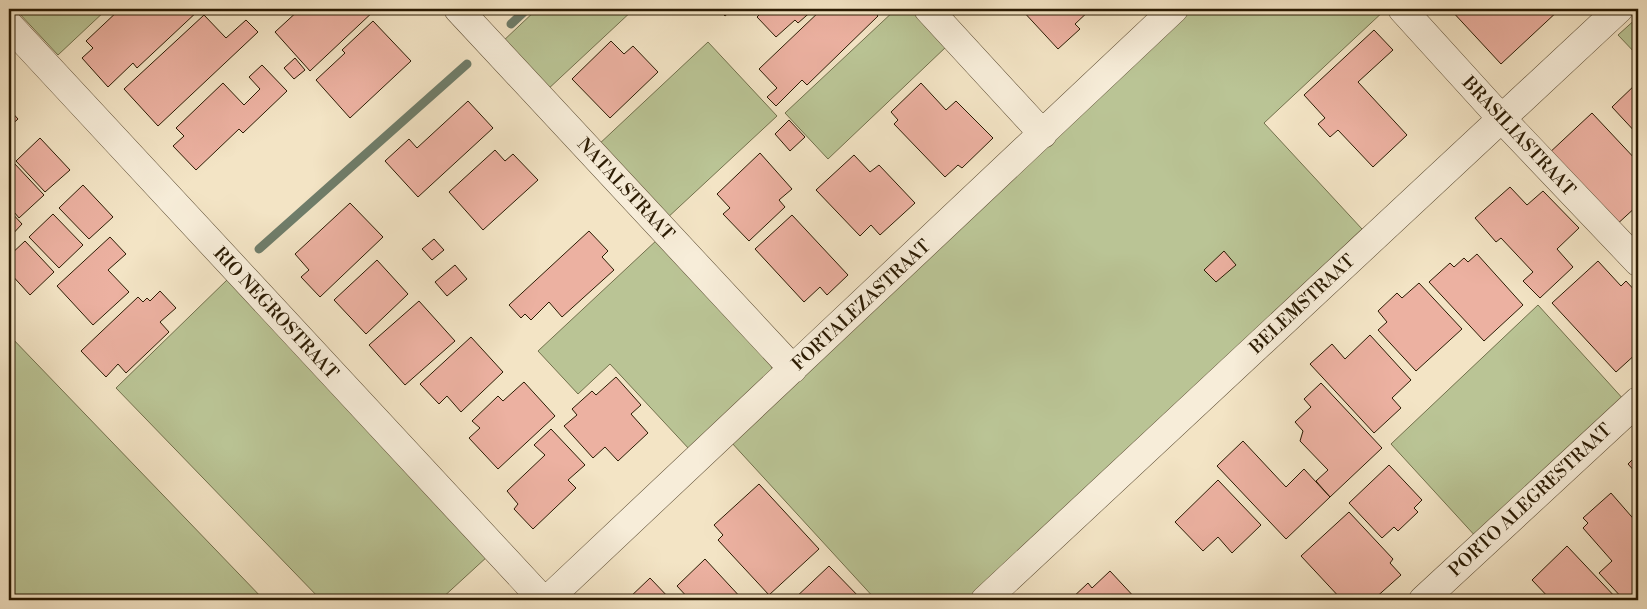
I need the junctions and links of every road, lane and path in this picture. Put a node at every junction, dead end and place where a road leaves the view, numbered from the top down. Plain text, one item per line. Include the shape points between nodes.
1 (458, 9) edge
2 (928, 9) edge
3 (1174, 9) edge
4 (1402, 9) edge
5 (1619, 9) edge
6 (9, 25) edge
7 (1501, 118) junction
8 (1043, 134) junction
9 (1638, 262) edge
10 (793, 369) junction
11 (1638, 401) edge
12 (993, 598) edge
13 (543, 600) edge
14 (547, 600) edge
15 (1423, 600) edge

1 - 10 street, NATALSTRAAT
2 - 8 street
3 - 8 street, FORTALEZASTRAAT
4 - 7 street, BRASILIASTRAAT
5 - 7 street, BELEMSTRAAT
6 - 13 street, RIO NEGROSTRAAT
7 - 9 street, BRASILIASTRAAT
7 - 12 street, BELEMSTRAAT
8 - 10 street, FORTALEZASTRAAT
10 - 14 street, FORTALEZASTRAAT
11 - 15 street, PORTO ALEGRESTRAAT

